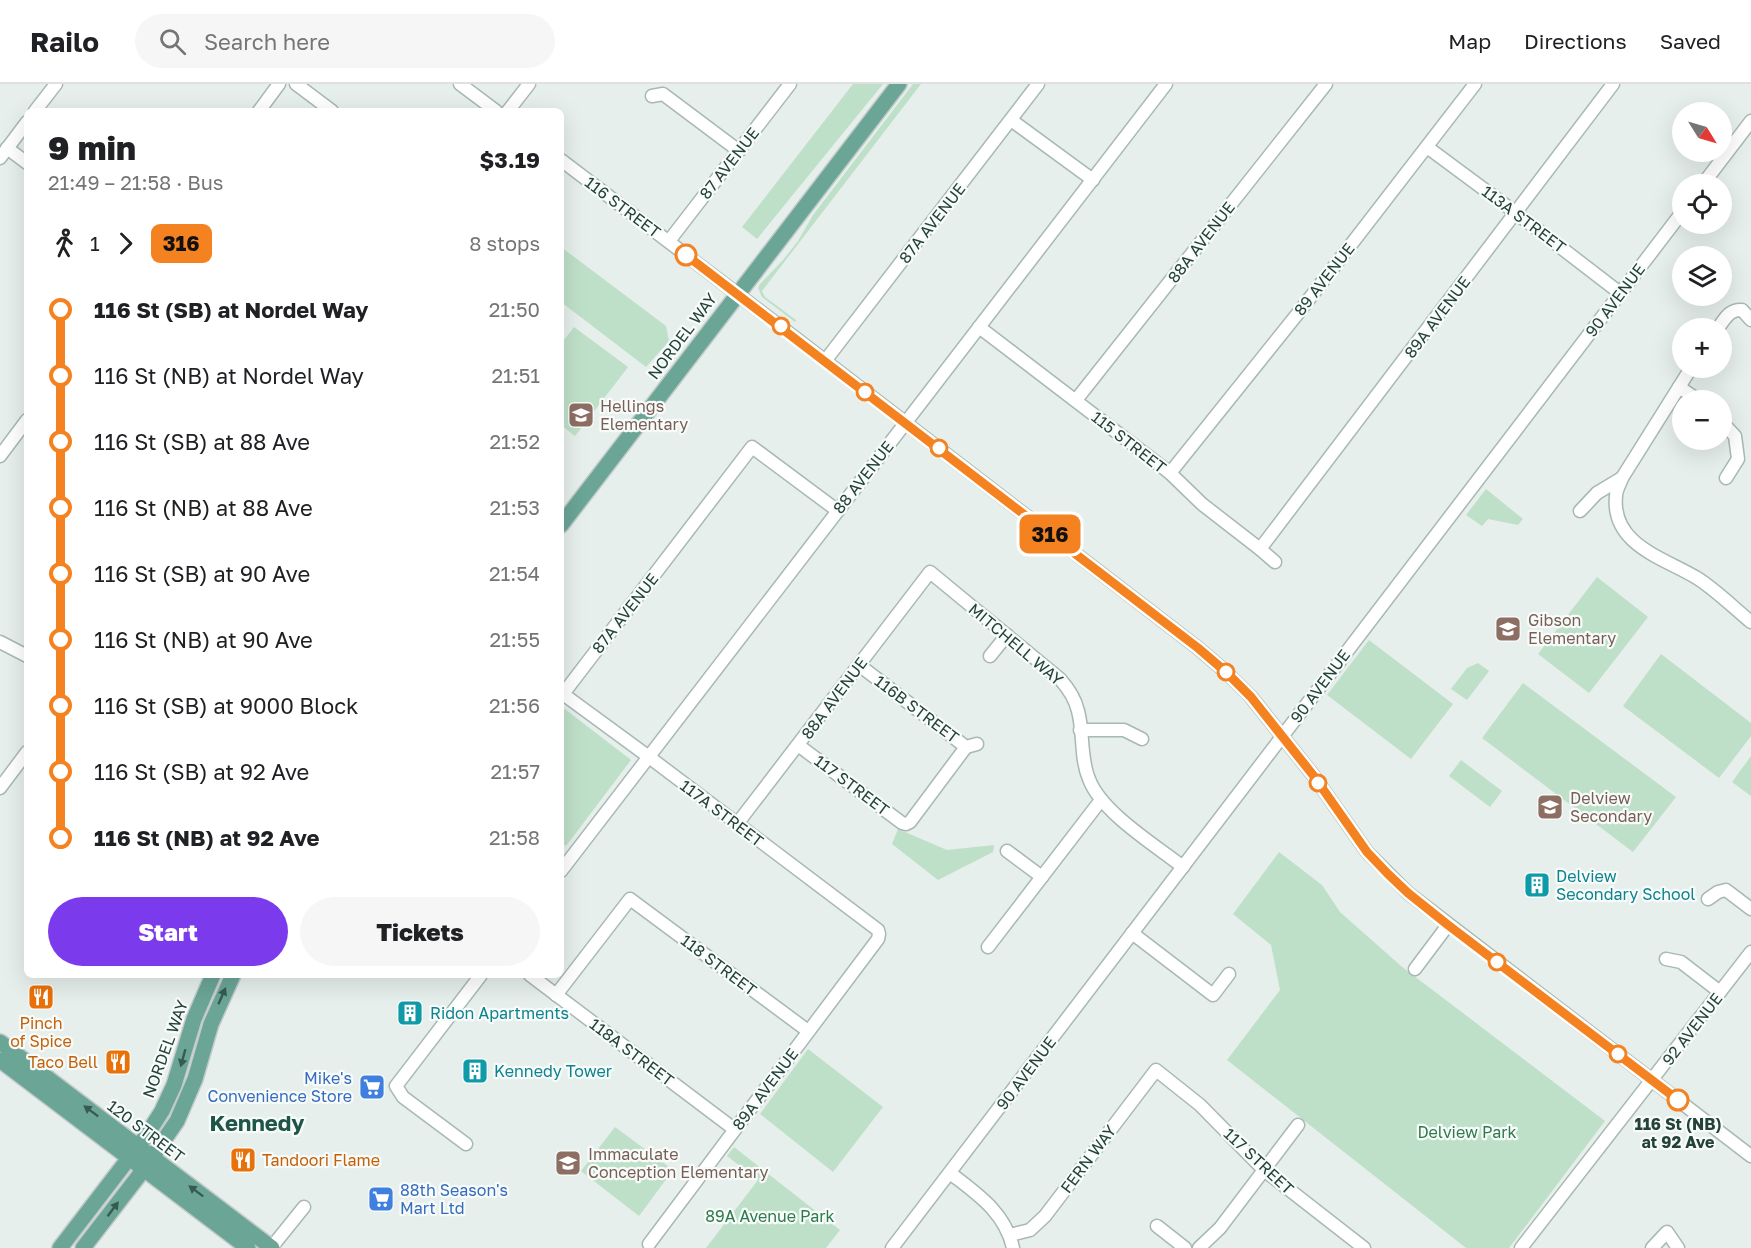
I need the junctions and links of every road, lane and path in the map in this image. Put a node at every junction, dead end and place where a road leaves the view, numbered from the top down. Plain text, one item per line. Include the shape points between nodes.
1 (56, 84) edge
2 (279, 84) edge
3 (296, 84) edge
4 (460, 84) edge
5 (529, 84) edge
6 (790, 84) edge
7 (899, 84) edge
8 (1038, 84) edge
9 (1166, 84) edge
10 (1326, 84) edge
11 (1475, 84) edge
12 (1613, 84) edge
13 (660, 92) edge
14 (37, 108) edge
15 (261, 108) edge
16 (328, 108) edge
17 (492, 108) edge
18 (510, 108) edge
19 (1011, 120) junction
20 (1751, 121) edge
21 (24, 126) edge
22 (1427, 147) junction
23 (738, 151) junction
24 (4, 153) edge
25 (24, 162) edge
26 (564, 162) edge
27 (1711, 174) edge
28 (1093, 180) junction
29 (1516, 213) junction
30 (1672, 224) edge
31 (669, 241) junction
32 (737, 293) junction
33 (1620, 293) junction
34 (1726, 318) edge
35 (1751, 320) edge
36 (979, 327) junction
37 (825, 361) junction
38 (1684, 378) edge
39 (1679, 387) junction
40 (1683, 390) edge
41 (1076, 400) junction
42 (906, 423) junction
43 (24, 424) edge
44 (1732, 433) edge
45 (0, 456) edge
46 (1170, 473) junction
47 (1622, 478) junction
48 (1726, 478) dead end
49 (838, 511) junction
50 (1580, 511) dead end
51 (564, 521) edge
52 (1260, 549) junction
53 (1275, 562) dead end
54 (930, 572) joint
55 (1751, 622) edge
56 (1007, 635) junction
57 (0, 642) edge
58 (24, 654) edge
59 (990, 656) dead end
60 (859, 665) junction
61 (564, 691) edge
62 (564, 695) edge
63 (1080, 730) junction
64 (1282, 736) junction
65 (1142, 738) dead end
66 (798, 745) junction
67 (649, 757) junction
68 (24, 759) edge
69 (0, 788) edge
70 (1101, 800) junction
71 (737, 824) junction
72 (906, 824) joint
73 (1007, 851) dead end
74 (564, 867) edge
75 (1183, 867) junction
76 (1042, 877) junction
77 (1708, 899) dead end
78 (1751, 909) edge
79 (1448, 925) junction
80 (1132, 933) junction
81 (879, 934) joint
82 (988, 947) dead end
83 (1751, 952) edge
84 (1666, 959) dead end
85 (1415, 969) dead end
86 (1229, 974) dead end
87 (212, 978) edge
88 (231, 978) edge
89 (479, 978) edge
90 (534, 978) edge
91 (1720, 992) junction
92 (556, 995) junction
93 (808, 1031) junction
94 (0, 1042) edge
95 (0, 1050) edge
96 (21, 1058) junction
97 (0, 1060) edge
98 (1156, 1070) joint
99 (1652, 1080) junction
100 (1298, 1125) dead end
101 (734, 1129) junction
102 (466, 1144) dead end
103 (134, 1152) junction
104 (1751, 1156) edge
105 (148, 1163) junction
106 (1264, 1170) junction
107 (950, 1173) junction
108 (304, 1208) dead end
109 (1157, 1226) dead end
110 (1010, 1235) junction
111 (649, 1244) dead end
112 (60, 1248) edge
113 (82, 1248) edge
114 (248, 1248) edge
115 (271, 1248) edge
116 (892, 1248) edge
117 (1013, 1248) edge
118 (1185, 1248) edge
119 (1199, 1248) edge
120 (1364, 1248) edge
121 (1521, 1248) edge
122 (1652, 1248) edge
123 (1678, 1248) edge

1 - 14 street
2 - 15 street
3 - 16 street
4 - 17 street
5 - 18 street
6 - 23 street, 87 AVENUE
7 - 32 main road, NORDEL WAY
8 - 19 street, 87A AVENUE
9 - 28 street, 88 AVENUE
10 - 41 street, 88A AVENUE
11 - 22 street, 89 AVENUE
12 - 29 street, 89A AVENUE
13 - 23 street
19 - 28 street
19 - 37 street, 87A AVENUE
20 - 27 street
21 - 24 street
22 - 29 street, 113A STREET
22 - 46 street, 89 AVENUE
23 - 31 street, 87 AVENUE
24 - 25 street
26 - 31 street, 116 STREET
28 - 36 street, 88 AVENUE
29 - 33 street, 113A STREET
29 - 52 street, 89A AVENUE
30 - 33 street, 90 AVENUE
31 - 32 street, 116 STREET
32 - 37 street, 116 STREET
32 - 51 main road, NORDEL WAY
33 - 64 street, 90 AVENUE
34 - 35 street via 1734,310 1742,310
36 - 41 street, 115 STREET
36 - 42 street, 88 AVENUE
37 - 42 street, 116 STREET
38 - 39 street
39 - 40 street
39 - 47 street
41 - 46 street, 115 STREET
42 - 49 street, 88 AVENUE
42 - 64 street, 116 STREET via 1198,648 1251,697
43 - 45 street
44 - 48 street via 1738,459
46 - 52 street, 115 STREET via 1202,504
47 - 50 street via 1596,493
47 - 55 street via 1616,495 1618,522 1631,540 1699,579
49 - 61 street, 87A AVENUE via 753,447
49 - 67 street, 88 AVENUE
52 - 53 street, 115 STREET
54 - 56 street, MITCHELL WAY
54 - 60 street, 88A AVENUE
56 - 59 street
56 - 63 street, MITCHELL WAY via 1060,678 1076,703
57 - 58 street
60 - 66 street, 88A AVENUE
60 - 72 street, 116B STREET via 971,746
62 - 67 street, 117A STREET
63 - 65 street via 1124,729
63 - 70 street, MITCHELL WAY via 1086,772
64 - 75 street, 90 AVENUE
64 - 79 street, 116 STREET via 1367,852 1408,893
66 - 71 street, 88A AVENUE
66 - 72 street, 117 STREET
67 - 71 street, 117A STREET
67 - 74 street, 88 AVENUE
68 - 69 street
70 - 75 street, MITCHELL WAY
70 - 76 street
71 - 81 street, 117A STREET
73 - 76 street
75 - 80 street, 90 AVENUE
76 - 82 street
77 - 78 street via 1726,890
79 - 85 street
79 - 99 street, 116 STREET
80 - 86 street via 1213,995
80 - 107 street, 90 AVENUE
81 - 93 street, 89A AVENUE
83 - 91 street, 92 AVENUE
84 - 91 street via 1681,962
87 -> 103 main road, NORDEL WAY via 194,1019 174,1086
105 -> 88 main road via 184,1108
89 - 102 street via 396,1086 403,1097
90 - 92 street, 118A STREET
91 - 99 street, 92 AVENUE
92 - 93 street, 118 STREET via 630,899
92 - 101 street, 118A STREET
93 - 101 street, 89A AVENUE
94 - 96 main road, 120 STREET
95 - 96 main road via 14,1059
103 -> 96 main road, 120 STREET
97 - 103 main road, 120 STREET
98 - 106 street, 117 STREET via 1200,1105
98 - 110 street, FERN WAY via 1045,1216 1030,1230
99 - 104 street, 116 STREET
99 - 121 street, 92 AVENUE
100 - 106 street
101 - 111 street, 89A AVENUE
103 - 105 main road, 120 STREET
103 - 112 main road, NORDEL WAY
113 -> 105 main road
105 - 114 main road, 120 STREET
115 -> 105 main road, 120 STREET
106 - 119 street via 1220,1228
106 - 120 street, 117 STREET
107 - 110 street via 988,1203
107 - 116 street, 90 AVENUE
108 - 115 street
109 - 118 street
110 - 117 street
122 - 123 street via 1667,1232

